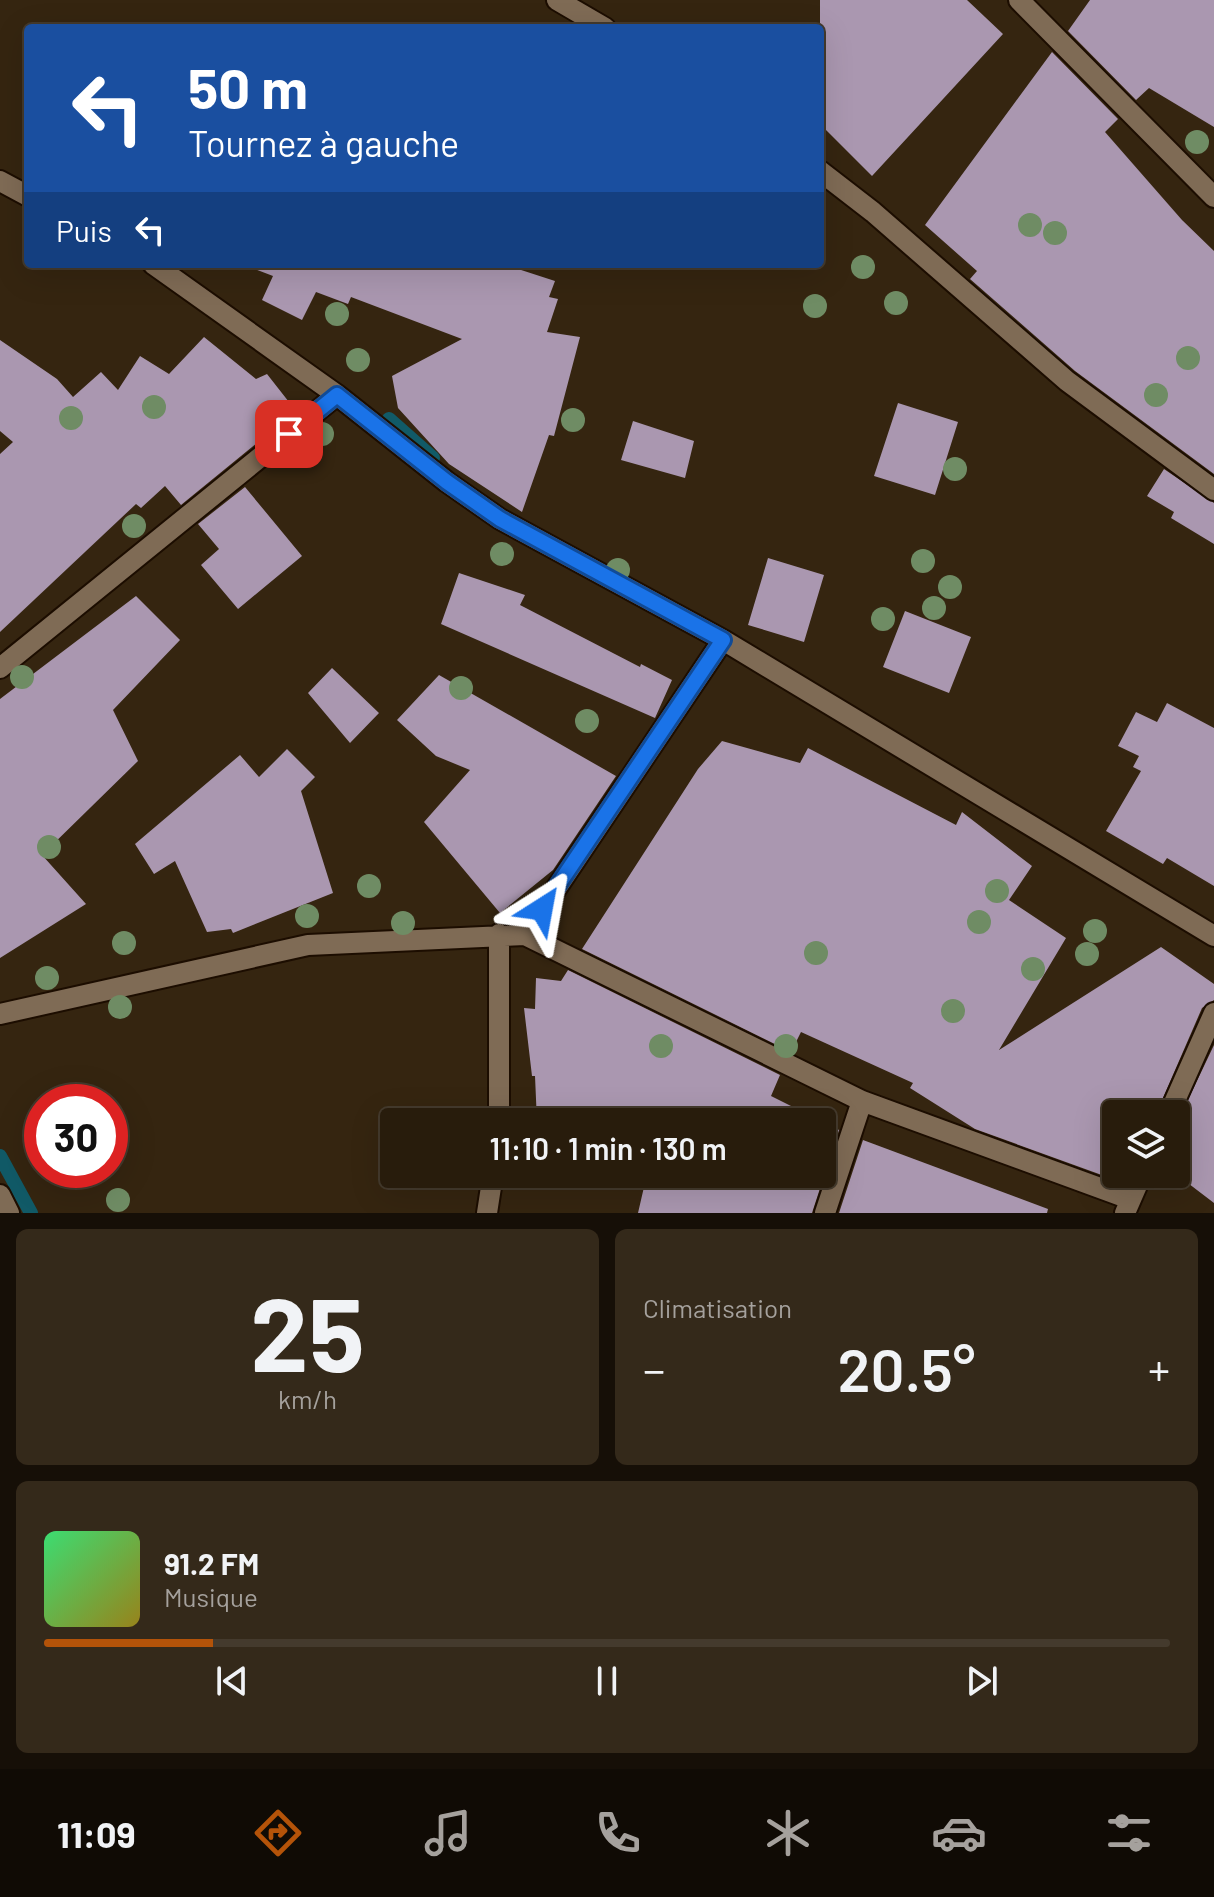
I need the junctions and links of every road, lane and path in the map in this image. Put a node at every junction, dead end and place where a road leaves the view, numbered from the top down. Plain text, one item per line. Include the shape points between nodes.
1 (557, 0) edge
2 (1019, 0) edge
3 (598, 24) edge
4 (824, 174) edge
5 (0, 181) edge
6 (1212, 192) edge
7 (24, 194) edge
8 (159, 268) edge
9 (337, 395) junction
10 (1214, 490) edge
11 (723, 640) junction
12 (0, 668) edge
13 (499, 934) junction
14 (525, 935) junction
15 (1214, 936) edge
16 (1214, 1013) edge
17 (0, 1014) edge
18 (1175, 1100) edge
19 (862, 1101) junction
20 (499, 1108) edge
21 (491, 1188) edge
22 (0, 1195) edge
23 (1128, 1206) edge
24 (9, 1213) edge
25 (487, 1213) edge
26 (825, 1213) edge

1 - 3 street
2 - 6 street
4 - 10 street via 1067,381
5 - 7 street
8 - 9 street
9 - 11 street via 500,519
9 - 12 street
11 - 14 street
11 - 15 street
13 - 14 street
13 - 17 street via 308,945
13 - 20 street
14 - 19 street
16 - 18 street
19 - 23 street
19 - 26 street
21 - 25 street
22 - 24 street

